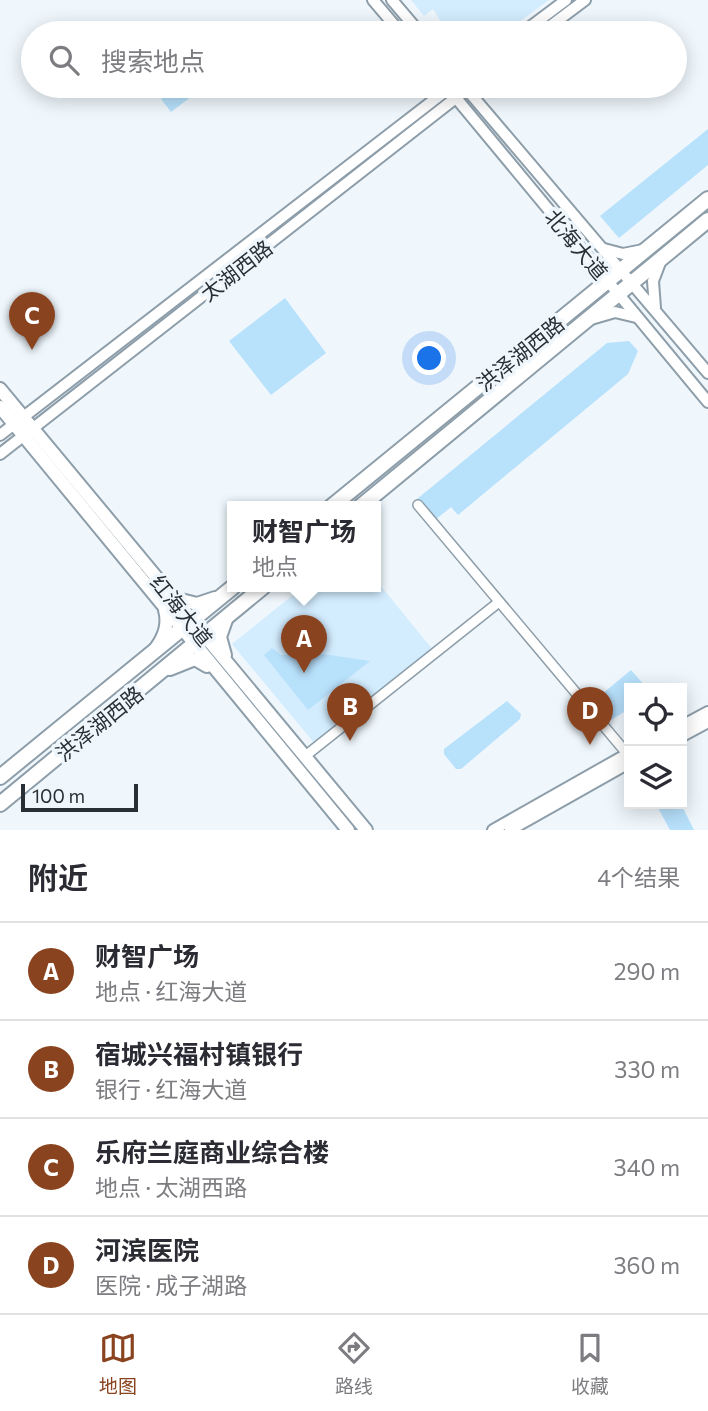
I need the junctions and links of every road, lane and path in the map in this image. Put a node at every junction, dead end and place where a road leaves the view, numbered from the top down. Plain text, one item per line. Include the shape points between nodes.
1 (373, 0) edge
2 (392, 0) edge
3 (566, 0) edge
4 (585, 0) edge
5 (391, 21) edge
6 (410, 21) edge
7 (538, 21) edge
8 (557, 21) edge
9 (441, 98) edge
10 (441, 98) edge
11 (458, 98) edge
12 (476, 98) edge
13 (708, 199) edge
14 (708, 220) edge
15 (581, 223) junction
16 (569, 234) junction
17 (665, 234) junction
18 (603, 248) junction
19 (645, 249) junction
20 (669, 251) junction
21 (593, 263) junction
22 (621, 270) junction
23 (607, 280) junction
24 (631, 282) junction
25 (618, 293) junction
26 (591, 294) junction
27 (656, 311) junction
28 (638, 317) junction
29 (559, 320) junction
30 (585, 320) junction
31 (572, 331) junction
32 (677, 335) junction
33 (663, 347) junction
34 (708, 373) edge
35 (0, 389) edge
36 (708, 401) edge
37 (0, 407) edge
38 (19, 421) junction
39 (28, 432) junction
40 (0, 435) edge
41 (0, 454) edge
42 (338, 501) edge
43 (367, 501) edge
44 (418, 505) dead end
45 (227, 592) edge
46 (229, 592) edge
47 (236, 592) edge
48 (257, 592) edge
49 (172, 598) junction
50 (250, 598) junction
51 (499, 602) junction
52 (164, 610) junction
53 (228, 617) junction
54 (186, 626) junction
55 (198, 641) junction
56 (153, 652) junction
57 (137, 665) junction
58 (214, 670) junction
59 (237, 677) junction
60 (154, 678) junction
61 (708, 712) edge
62 (708, 722) edge
63 (687, 723) edge
64 (687, 733) edge
65 (624, 750) edge
66 (304, 757) junction
67 (624, 759) edge
68 (624, 759) edge
69 (0, 777) edge
70 (0, 804) edge
71 (348, 830) edge
72 (366, 830) edge
73 (493, 830) edge
74 (510, 830) edge

1 - 5 street
2 - 6 street
3 - 7 street
4 - 8 street
9 - 38 street, 太湖西路
10 - 39 street, 太湖西路
11 - 16 street, 北海大道
12 - 15 street, 北海大道
13 - 17 main road, 洪泽湖西路
14 - 20 main road, 洪泽湖西路
15 - 16 street
15 - 18 street, 北海大道
16 - 21 street, 北海大道
17 - 19 main road, 洪泽湖西路
17 - 20 main road
18 - 19 street via 623,254
18 - 22 street, 北海大道
19 - 22 main road, 洪泽湖西路
20 - 24 main road, 洪泽湖西路
20 - 27 street via 651,293
21 - 23 street, 北海大道
21 - 26 street
22 - 23 main road, 洪泽湖西路
22 - 24 street, 北海大道
23 - 25 street, 北海大道
23 - 26 main road, 洪泽湖西路
24 - 25 main road, 洪泽湖西路
24 - 27 street, 北海大道
25 - 28 street, 北海大道
25 - 30 main road, 洪泽湖西路
26 - 29 main road, 洪泽湖西路
27 - 32 street, 北海大道
28 - 30 street via 615,312
28 - 33 street, 北海大道
29 - 31 main road via 571,323
29 - 42 main road, 洪泽湖西路
30 - 31 main road, 洪泽湖西路
31 - 43 main road, 洪泽湖西路
32 - 33 street via 665,336
32 - 34 street, 北海大道
33 - 36 street, 北海大道
35 - 38 main road, 红海大道
37 - 38 main road, 红海大道
38 - 39 main road, 红海大道
38 - 40 street, 太湖西路
39 - 41 street, 太湖西路
39 - 49 main road, 红海大道
39 - 52 main road, 红海大道
44 - 51 street
45 - 49 main road via 198,604
46 - 54 main road, 洪泽湖西路
47 - 50 main road
48 - 50 main road, 洪泽湖西路
49 - 54 main road, 红海大道
50 - 53 main road, 洪泽湖西路
51 - 65 street
51 - 66 street
52 - 54 main road, 红海大道
52 - 56 main road via 165,633
53 - 55 main road, 洪泽湖西路
53 - 59 main road via 219,643
54 - 55 main road, 红海大道
54 - 56 main road, 洪泽湖西路
55 - 58 main road, 红海大道
55 - 59 main road, 红海大道
55 - 60 main road, 洪泽湖西路
56 - 57 main road, 洪泽湖西路
57 - 60 main road
57 - 69 main road, 洪泽湖西路
58 - 60 main road via 195,659
58 - 71 main road, 红海大道
59 - 66 main road, 红海大道
60 - 70 main road, 洪泽湖西路
61 - 63 street
62 - 64 street
66 - 72 main road, 红海大道
67 - 73 street
68 - 74 street

